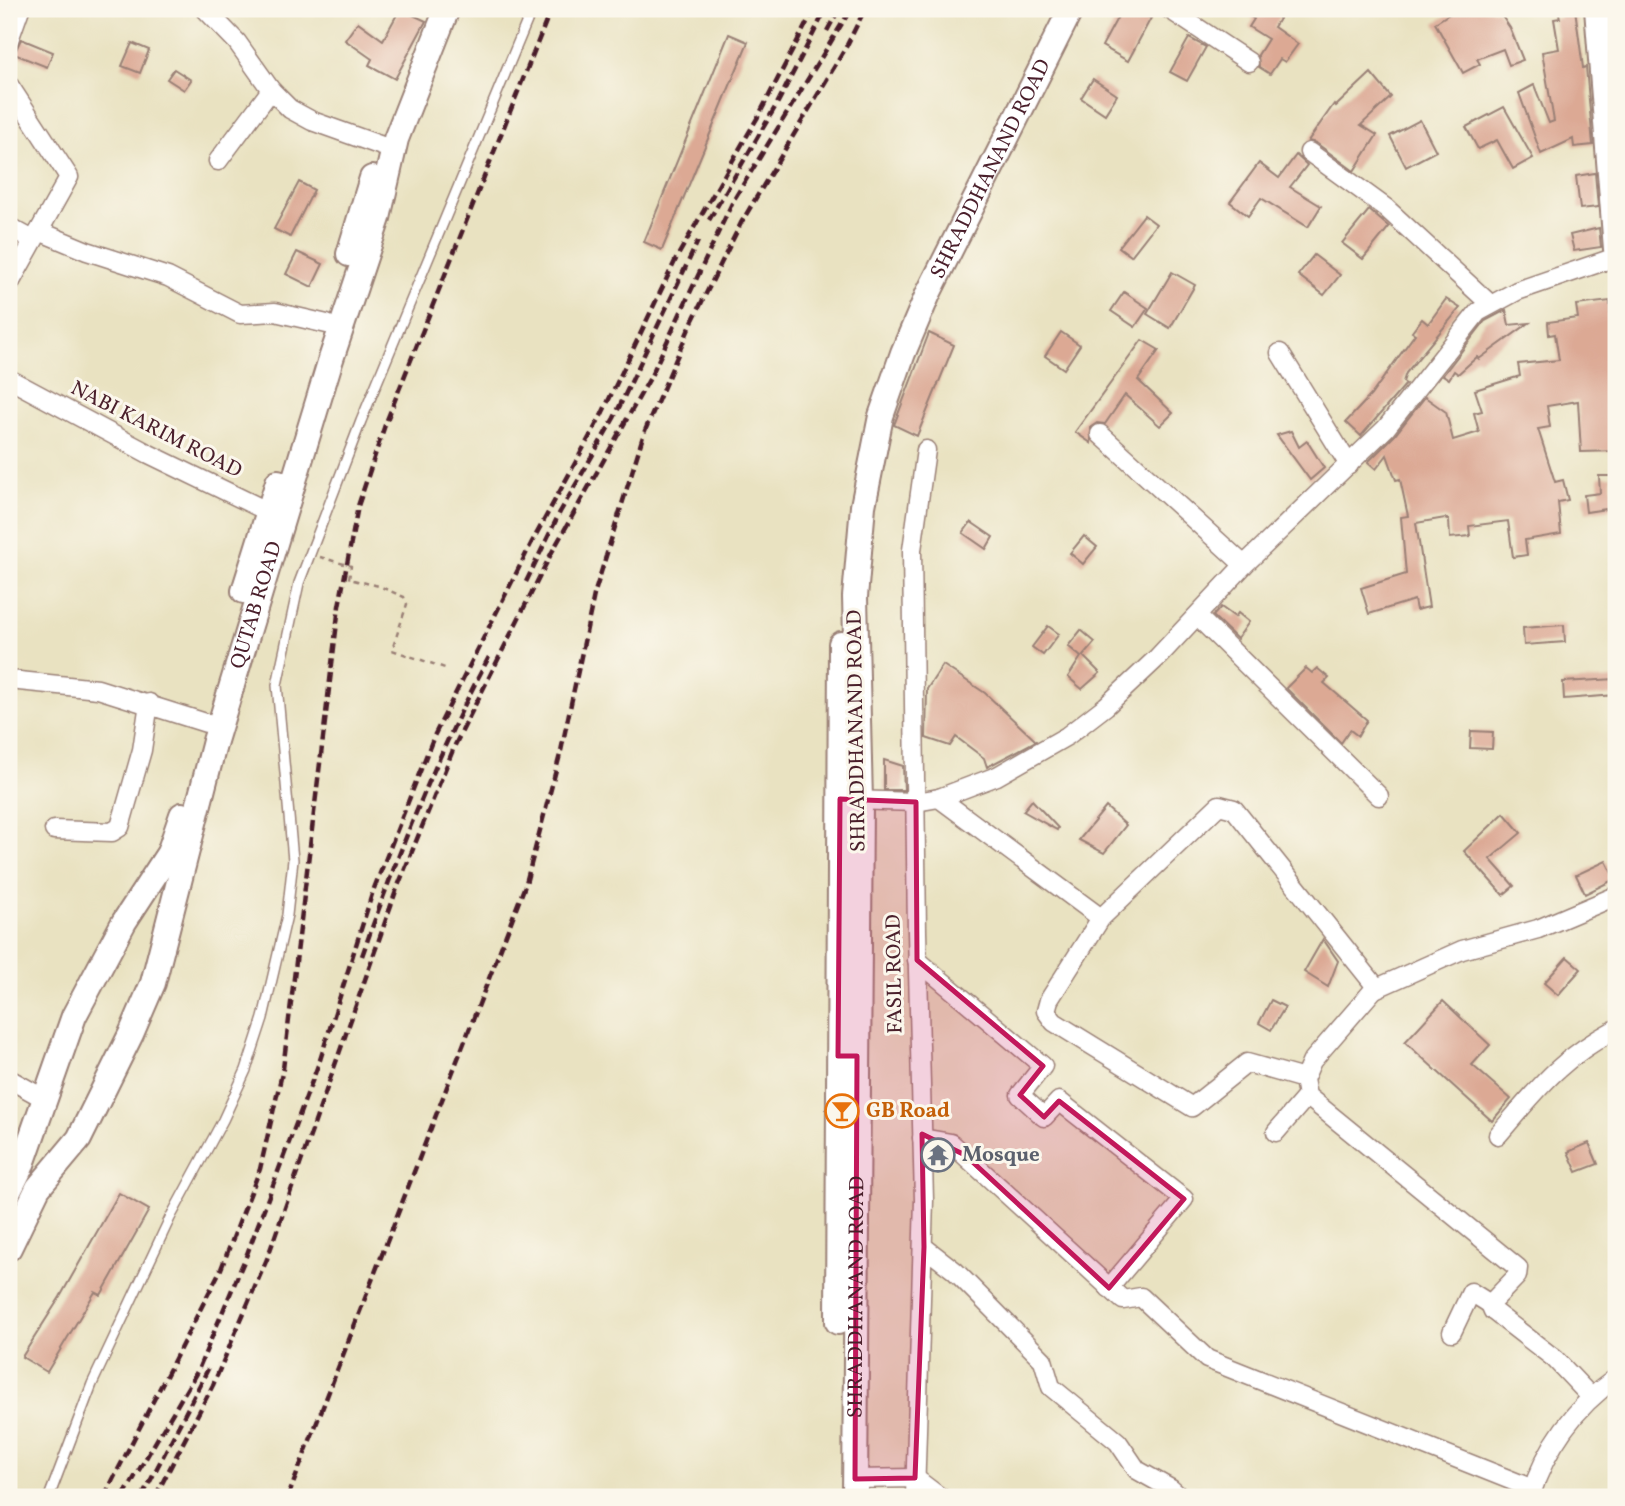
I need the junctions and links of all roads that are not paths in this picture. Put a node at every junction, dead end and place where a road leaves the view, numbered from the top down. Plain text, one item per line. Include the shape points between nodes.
1 (20, 9) edge
2 (205, 9) edge
3 (433, 9) edge
4 (447, 9) edge
5 (532, 9) edge
6 (1054, 9) edge
7 (1071, 9) edge
8 (1168, 9) edge
9 (1597, 9) edge
10 (9, 40) edge
11 (1249, 61) dead end
12 (9, 85) edge
13 (271, 90) junction
14 (383, 146) junction
15 (1309, 152) dead end
16 (218, 161) dead end
17 (1612, 161) edge
18 (9, 227) edge
19 (36, 235) junction
20 (1616, 249) edge
21 (1616, 257) edge
22 (9, 285) edge
23 (1489, 303) junction
24 (327, 324) junction
25 (1280, 353) dead end
26 (9, 379) edge
27 (1100, 434) dead end
28 (926, 450) dead end
29 (1349, 465) junction
30 (277, 515) junction
31 (1244, 565) junction
32 (1197, 616) junction
33 (9, 680) edge
34 (149, 703) junction
35 (206, 723) junction
36 (1379, 796) dead end
37 (939, 798) junction
38 (850, 800) junction
39 (916, 802) junction
40 (54, 830) dead end
41 (184, 837) junction
42 (1616, 896) edge
43 (1101, 918) junction
44 (917, 960) junction
45 (1376, 987) junction
46 (1616, 1029) edge
47 (9, 1079) edge
48 (1305, 1088) junction
49 (46, 1099) junction
50 (1276, 1132) dead end
51 (1498, 1135) dead end
52 (922, 1138) junction
53 (15, 1163) edge
54 (41, 1184) junction
55 (9, 1191) edge
56 (924, 1247) junction
57 (9, 1248) edge
58 (1108, 1288) junction
59 (1490, 1304) junction
60 (1452, 1332) dead end
61 (1616, 1378) edge
62 (1590, 1396) junction
63 (915, 1478) junction
64 (849, 1491) edge
65 (1532, 1493) edge
66 (49, 1497) edge
67 (915, 1497) edge
68 (940, 1497) edge
69 (1180, 1497) edge

1 - 10 street
2 - 13 street via 237,42
3 - 14 street, QUTAB ROAD
4 - 30 street, QUTAB ROAD via 396,139 378,218
5 - 66 lane via 371,396 299,583 277,685 293,860 287,915 263,1018 234,1095 92,1384
6 - 38 street, SHRADDHANAND ROAD via 922,275 864,427 842,551
7 - 38 street, SHRADDHANAND ROAD via 928,294 881,416 863,506 855,597
8 - 11 street
9 - 17 street
12 - 19 street via 69,177
13 - 14 street via 290,109 312,121
13 - 16 street
14 - 24 street, QUTAB ROAD
15 - 23 street via 1385,208
17 - 20 street
18 - 19 street
19 - 22 street
19 - 24 street via 168,277 240,314 275,312
21 - 23 street via 1553,276
23 - 29 street via 1466,324 1394,419
24 - 30 street, QUTAB ROAD
25 - 29 street
26 - 30 street, NABI KARIM ROAD
27 - 31 street
28 - 39 street, FASIL ROAD via 912,550
29 - 31 street
30 - 35 street, QUTAB ROAD
30 - 41 street, QUTAB ROAD
31 - 32 street
32 - 36 street
32 - 37 street via 1106,706 1068,736 997,776
33 - 34 street via 98,689
34 - 35 street
34 - 40 street via 142,750 120,827 113,832
35 - 41 street, QUTAB ROAD
37 - 39 street
37 - 43 street
38 - 39 street
38 - 64 street, SHRADDHANAND ROAD
39 - 44 street, FASIL ROAD
41 - 49 street, QUTAB ROAD via 124,922 74,1016
41 - 54 street, QUTAB ROAD via 153,983 79,1139
42 - 45 street via 1538,929 1462,950
43 - 45 street via 1214,809 1230,806
43 - 48 street via 1049,1000 1046,1011 1054,1022 1192,1107 1247,1063
44 - 52 street, FASIL ROAD
44 - 58 street via 1044,1066 1020,1095 1044,1117 1059,1101 1184,1199
45 - 48 street via 1318,1053
46 - 51 street via 1561,1064
47 - 49 street
48 - 50 street
48 - 59 street via 1518,1268 1517,1276
49 - 53 street, QUTAB ROAD
52 - 56 street, FASIL ROAD
52 - 58 street via 951,1143
53 - 54 street
53 - 55 street, QUTAB ROAD
54 - 57 street, QUTAB ROAD
56 - 63 street, FASIL ROAD
56 - 69 street via 955,1271 1043,1360 1051,1387 1118,1442 1137,1470
58 - 65 street via 1123,1300 1141,1297 1207,1359
59 - 60 street via 1471,1293
59 - 62 street via 1555,1359
61 - 62 street
62 - 65 street via 1549,1450
63 - 64 street
63 - 67 street, FASIL ROAD
63 - 68 street

